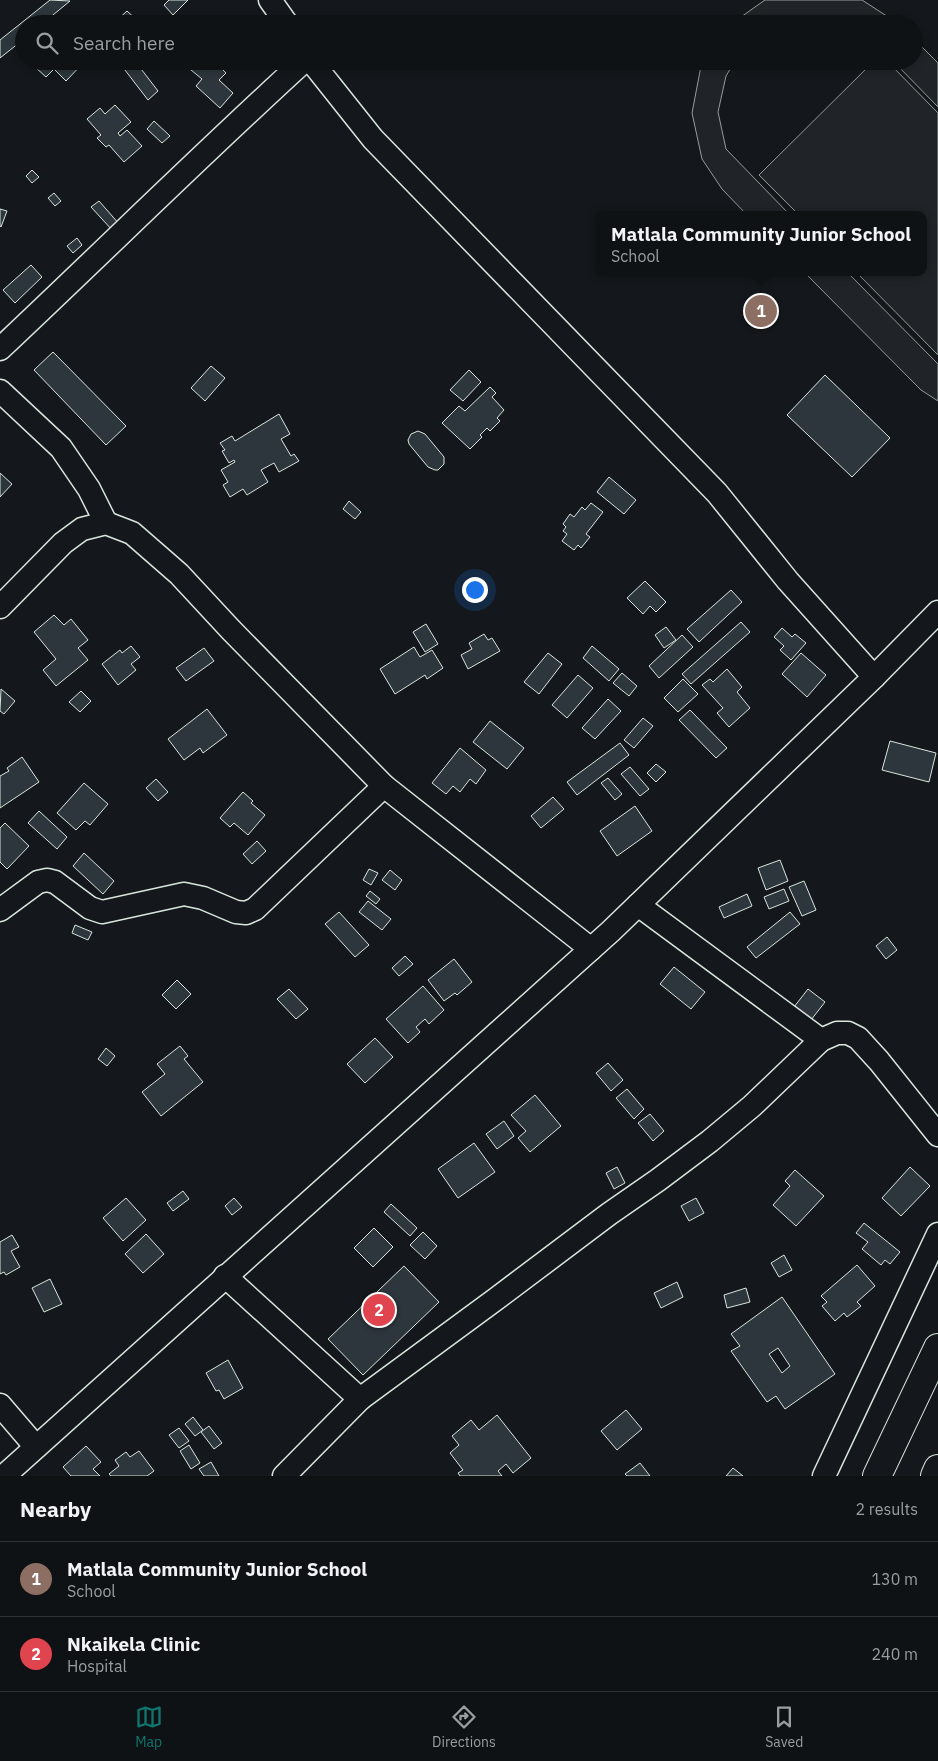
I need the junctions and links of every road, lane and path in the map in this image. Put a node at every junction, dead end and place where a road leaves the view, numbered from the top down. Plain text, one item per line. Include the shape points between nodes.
1 (270, 0) edge
2 (281, 15) edge
3 (294, 70) edge
4 (318, 70) edge
5 (0, 349) edge
6 (0, 391) edge
7 (106, 523) junction
8 (0, 607) edge
9 (938, 612) edge
10 (874, 677) junction
11 (384, 786) junction
12 (638, 905) junction
13 (0, 910) edge
14 (591, 948) junction
15 (821, 1040) junction
16 (938, 1135) edge
17 (938, 1234) edge
18 (225, 1276) junction
19 (938, 1349) edge
20 (360, 1399) junction
21 (0, 1405) edge
22 (36, 1447) junction
23 (938, 1469) edge
24 (17, 1472) edge
25 (284, 1476) edge
26 (824, 1476) edge
27 (877, 1476) edge
28 (934, 1476) edge

1 - 2 street
3 - 5 street
4 - 10 street via 373,139 717,493 788,581
6 - 7 street via 61,448 89,489
7 - 8 street via 82,529 63,543
7 - 11 street via 132,533 179,574
9 - 10 street
10 - 12 street
11 - 13 street via 246,914 184,894 102,912 90,908 55,882 47,880 38,882
11 - 14 street
12 - 14 street
12 - 15 street
14 - 18 street
15 - 16 street via 837,1033 848,1033 858,1038
15 - 20 street via 710,1141
17 - 26 street
18 - 20 street
18 - 22 street
19 - 27 main road
20 - 25 street
21 - 22 street
22 - 24 street
23 - 28 main road

